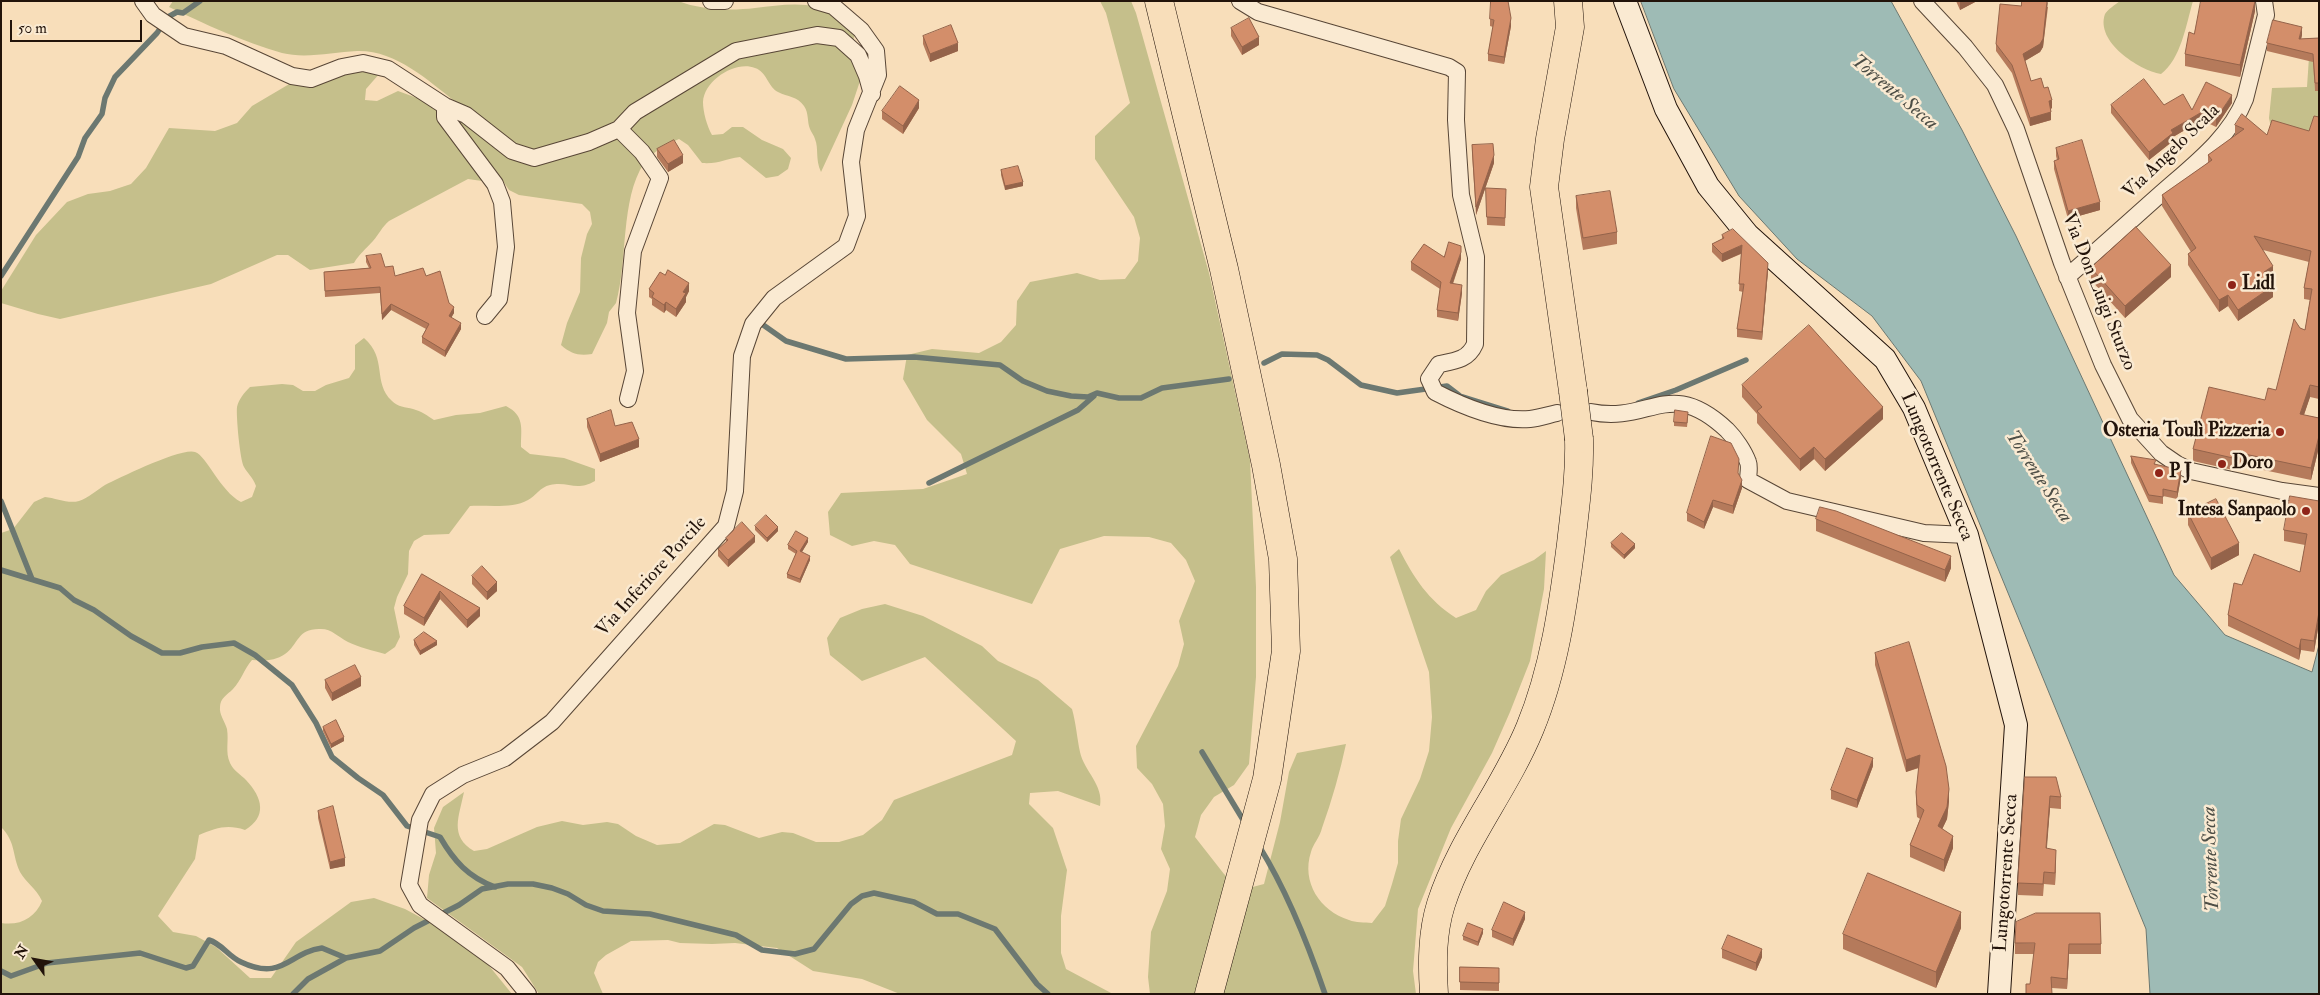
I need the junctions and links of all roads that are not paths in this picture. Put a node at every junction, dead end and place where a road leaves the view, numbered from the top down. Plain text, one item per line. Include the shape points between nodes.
1 (143, 1) edge
2 (711, 1) edge
3 (725, 1) edge
4 (816, 1) edge
5 (1159, 1) edge
6 (1240, 1) edge
7 (1568, 1) edge
8 (1625, 1) edge
9 (1922, 1) edge
10 (2264, 1) edge
11 (872, 94) junction
12 (445, 106) junction
13 (619, 129) junction
14 (2067, 276) junction
15 (485, 316) dead end
16 (628, 399) dead end
17 (1591, 412) dead end
18 (1557, 413) dead end
19 (2319, 496) edge
20 (1967, 534) junction
21 (528, 994) edge
22 (1209, 994) edge
23 (1434, 994) edge
24 (1999, 994) edge

1 - 12 street via 153,14 184,36 226,46 292,76 310,79 363,63 388,69
2 - 3 street
4 - 11 street, Via Inferiore Porcile via 833,6 861,30 876,52 878,75
5 - 22 highway via 1224,269 1283,559 1286,651 1268,779
6 - 18 street via 1258,12 1457,72 1456,120 1461,195 1476,257 1475,344 1464,359 1439,364 1429,379 1435,392 1493,415 1528,419
7 - 23 highway, bridge via 1570,28 1544,187 1579,438 1580,471 1574,522 1555,643 1537,711 1521,749 1460,859 1441,905 1432,960
8 - 20 main road, Lungotorrente Secca via 1666,109 1708,186 1748,235 1885,359 1914,408
9 - 14 street, Via Don Luigi Sturzo via 1995,85 2016,130
10 - 14 street, Via Angelo Scala via 2266,15 2245,99 2228,130
11 - 13 street via 858,56 839,38 817,35 736,51 635,112
11 - 21 street, Via Inferiore Porcile via 856,130 851,162 856,216 846,246 774,298 753,324 742,356 735,491 726,526 552,722 505,758 463,776 433,794 420,820 409,885 420,905 507,968
12 - 13 street via 466,115 512,150 534,158 589,142
12 - 15 street via 445,117 495,184 502,202 506,247 499,299
13 - 16 street via 642,152 660,178 632,251 627,313 635,371
14 - 19 street, Via Don Luigi Sturzo via 2103,365 2130,419 2161,453 2202,474
17 - 20 street via 1619,415 1668,403 1694,406 1732,435 1748,463 1748,480 1787,501 1924,533
20 - 24 main road, Lungotorrente Secca via 2016,725

